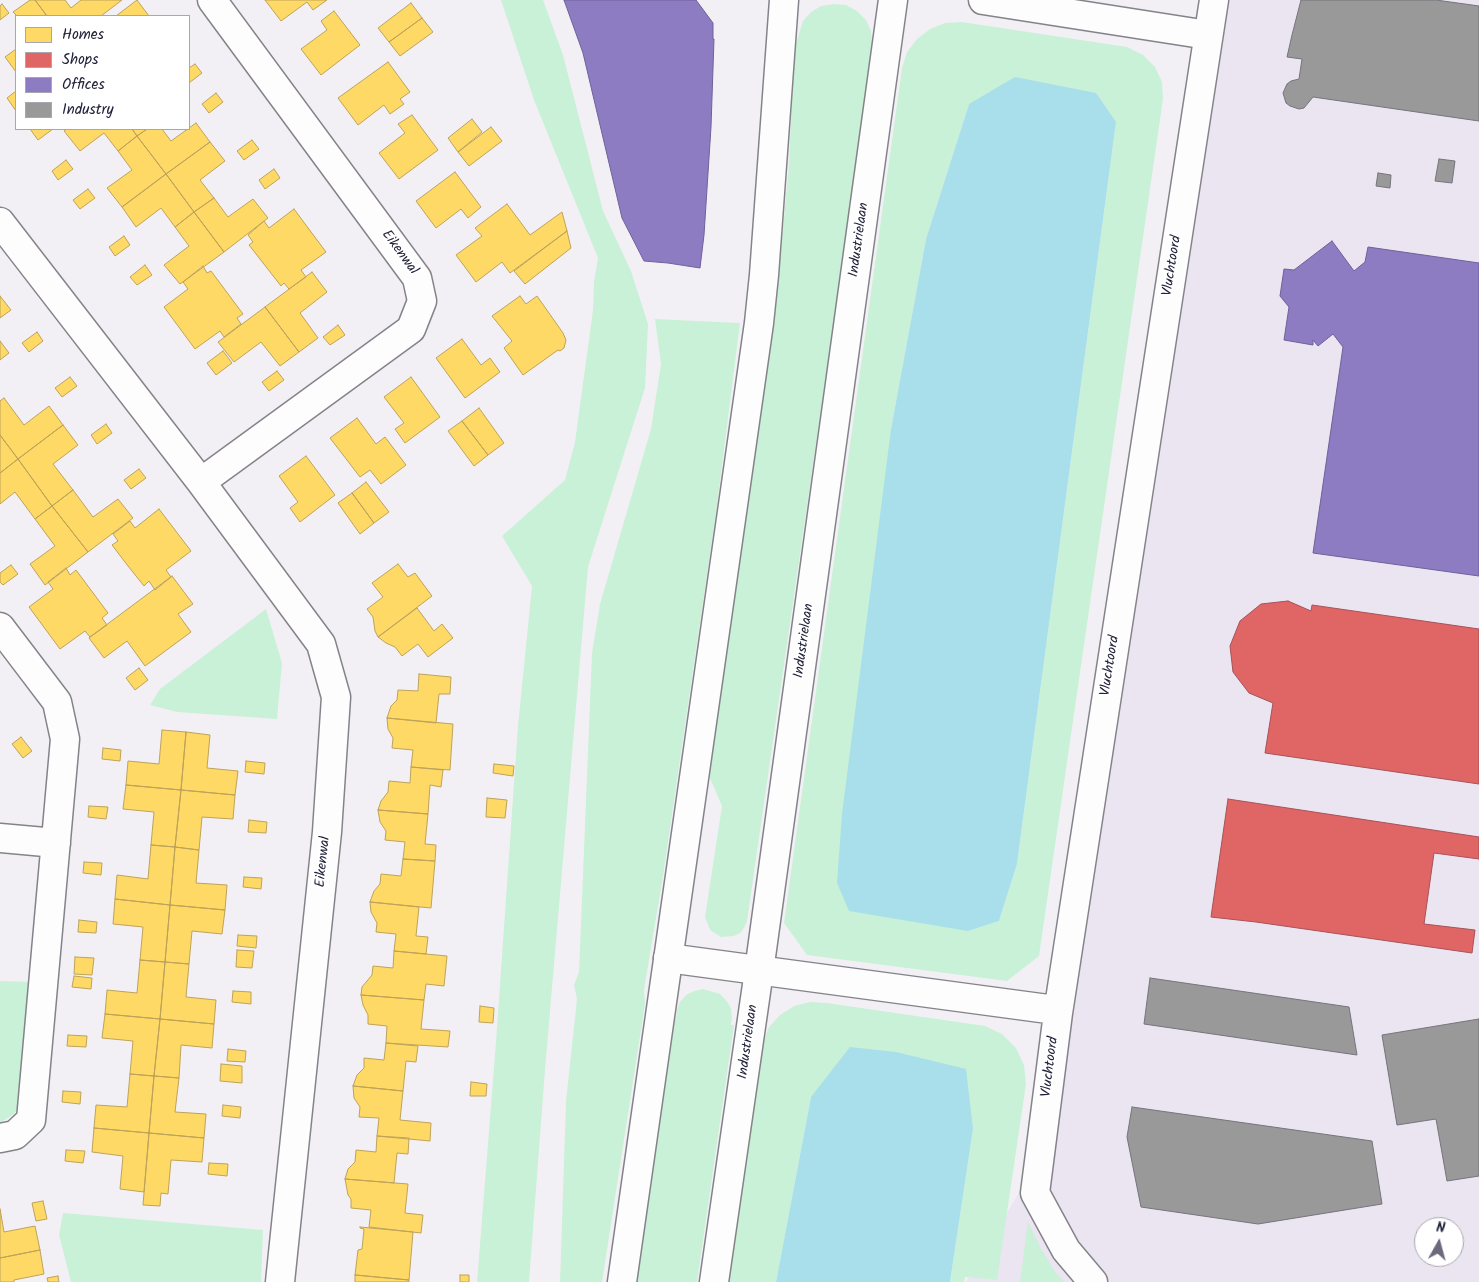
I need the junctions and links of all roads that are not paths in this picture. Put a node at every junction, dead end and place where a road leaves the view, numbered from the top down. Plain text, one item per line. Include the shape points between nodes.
1 (212, 0) edge
2 (784, 0) edge
3 (893, 0) edge
4 (983, 0) edge
5 (1214, 0) edge
6 (1208, 35) junction
7 (0, 222) edge
8 (201, 482) junction
9 (0, 627) edge
10 (0, 838) edge
11 (56, 842) junction
12 (668, 958) junction
13 (759, 971) junction
14 (1058, 1013) junction
15 (0, 1138) edge
16 (280, 1282) edge
17 (622, 1282) edge
18 (714, 1282) edge
19 (1093, 1282) edge

1 - 8 street, Eikenwal via 417,278 422,301 411,329
2 - 12 street via 759,323
3 - 13 street, Industrielaan
4 - 6 street
5 - 6 street, Vluchtoord
6 - 14 street, Vluchtoord
7 - 8 street, Eikenwal
8 - 16 street, Eikenwal via 321,644 336,697 327,832
9 - 11 street via 57,702 65,739
10 - 11 street
11 - 15 street via 31,1120 15,1135
12 - 13 street
12 - 17 street
13 - 14 street via 1048,1009
13 - 18 street, Industrielaan
14 - 19 street, Vluchtoord via 1036,1193 1066,1250

